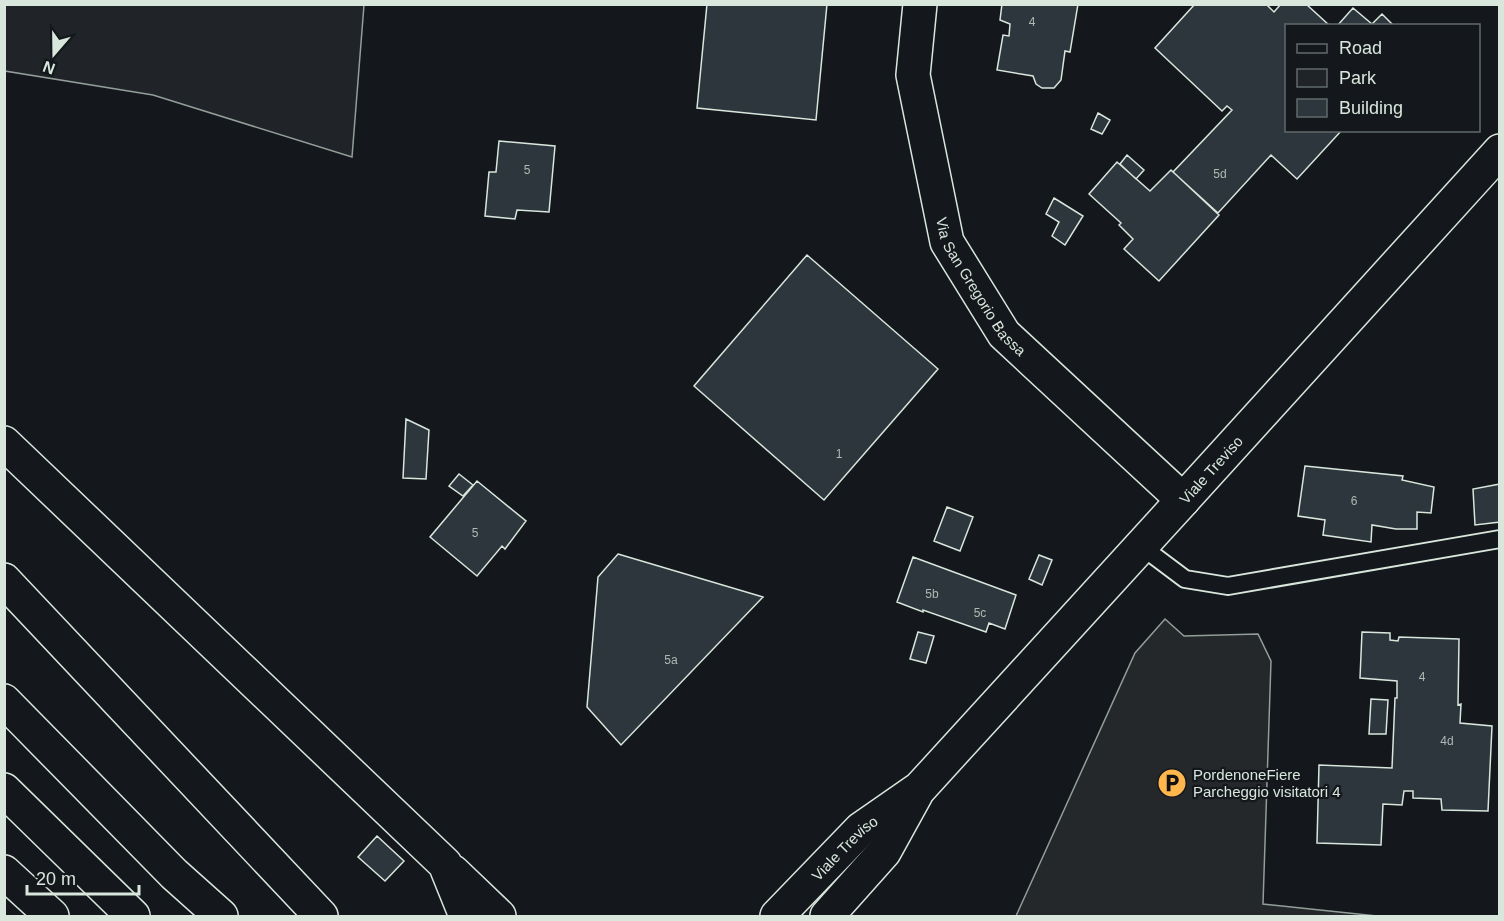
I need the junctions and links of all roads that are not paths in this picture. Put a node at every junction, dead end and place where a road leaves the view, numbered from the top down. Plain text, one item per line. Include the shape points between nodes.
1 (920, 4) edge
2 (1500, 150) edge
3 (4, 443) edge
4 (1184, 500) junction
5 (1500, 539) edge
6 (1141, 546) junction
7 (4, 580) edge
8 (4, 701) edge
9 (920, 788) junction
10 (4, 790) edge
11 (445, 864) junction
12 (4, 872) edge
13 (52, 916) edge
14 (133, 916) edge
15 (221, 916) edge
16 (321, 916) edge
17 (466, 916) edge
18 (499, 916) edge
19 (777, 916) edge
20 (827, 916) edge

1 - 4 main road, Via San Gregorio Bassa via 913,75 947,242 1004,334
2 - 4 main road, Viale Treviso
3 - 11 main road
4 - 6 main road, Viale Treviso
5 - 6 lane via 1228,586 1185,579
6 - 9 main road, Viale Treviso
7 - 16 main road
8 - 15 main road via 174,874
9 - 19 main road, Viale Treviso via 861,829
9 - 20 main road, Viale Treviso via 884,852
10 - 14 main road
11 - 17 main road
11 - 18 main road
12 - 13 main road

